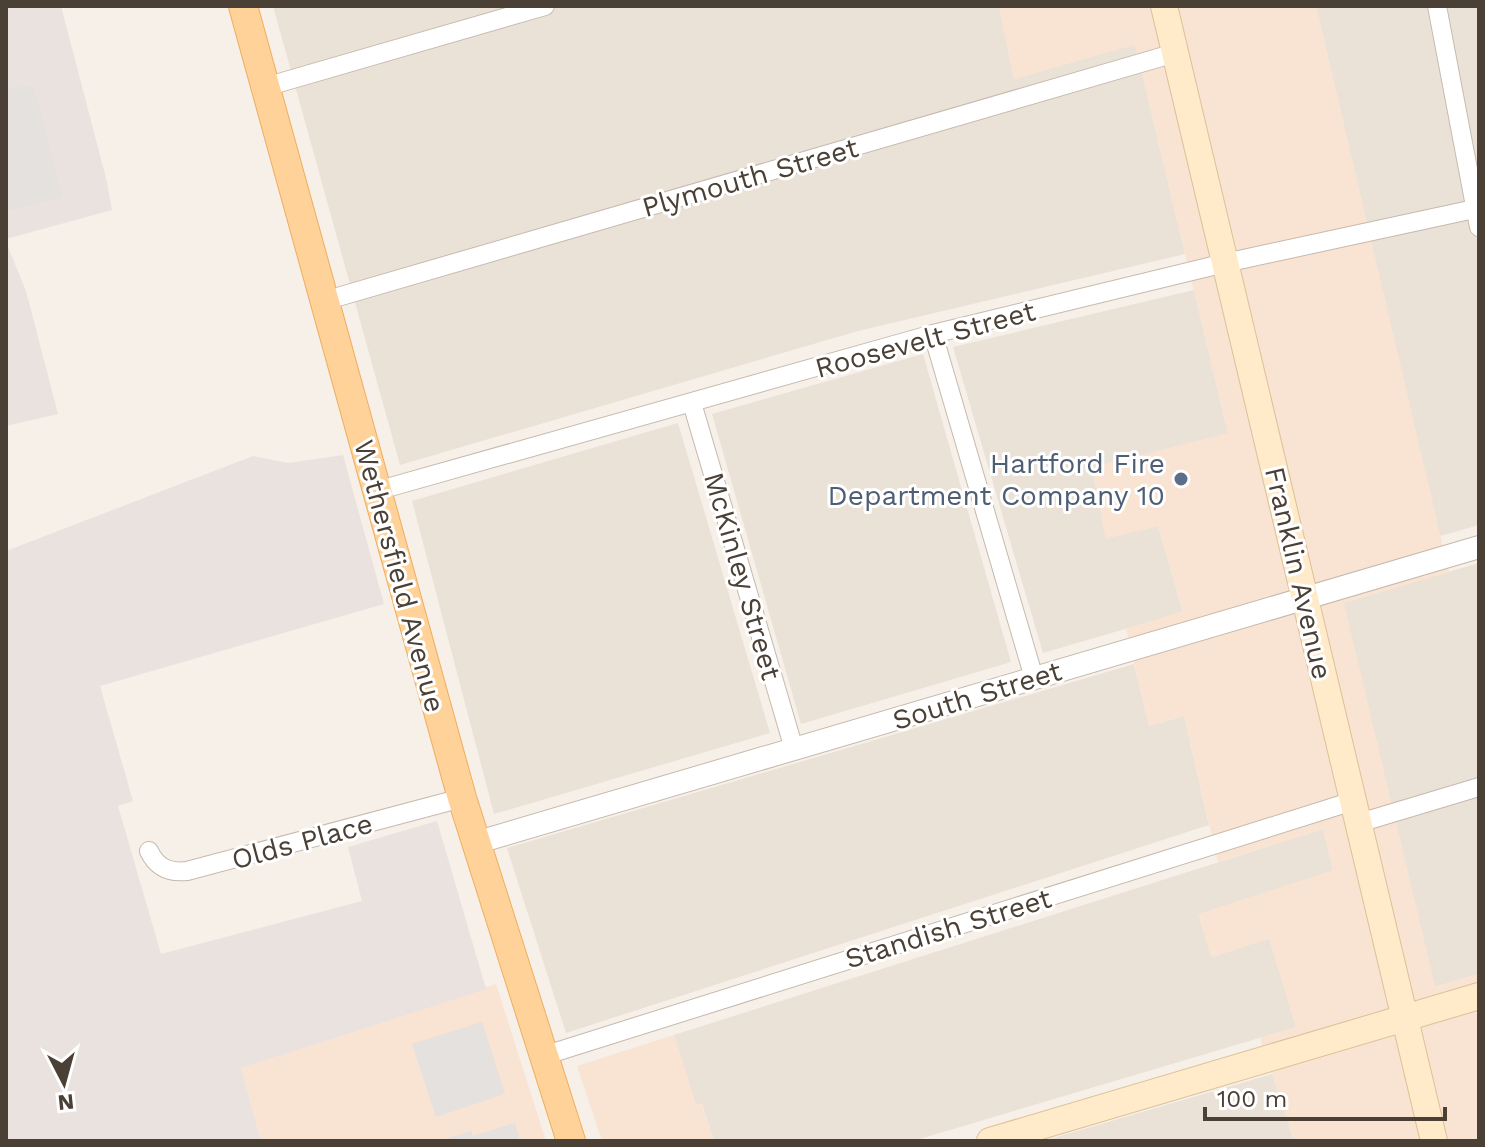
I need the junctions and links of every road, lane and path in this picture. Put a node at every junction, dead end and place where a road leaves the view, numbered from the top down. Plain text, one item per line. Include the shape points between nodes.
1 (243, 6) edge
2 (545, 6) edge
3 (1164, 6) edge
4 (1437, 6) edge
5 (1175, 53) junction
6 (265, 87) junction
7 (1478, 215) edge
8 (1225, 263) junction
9 (324, 301) junction
10 (933, 334) junction
11 (692, 403) junction
12 (376, 491) junction
13 (1479, 547) edge
14 (1305, 597) junction
15 (1034, 678) junction
16 (794, 749) junction
17 (1479, 787) edge
18 (462, 798) junction
19 (1356, 812) junction
20 (475, 843) junction
21 (149, 851) dead end
22 (1479, 996) edge
23 (1406, 1018) junction
24 (543, 1056) junction
25 (571, 1141) edge
26 (990, 1141) edge
27 (1434, 1141) edge

1 - 6 main road, Wethersfield Avenue
2 - 6 street
3 - 5 main road, Franklin Avenue
4 - 7 street
5 - 8 main road, Franklin Avenue
5 - 9 street, Plymouth Street
6 - 9 main road, Wethersfield Avenue
7 - 8 street, Roosevelt Street
8 - 10 street, Roosevelt Street
8 - 14 main road, Franklin Avenue
9 - 12 main road, Wethersfield Avenue
10 - 11 street, Roosevelt Street
10 - 15 street
11 - 12 street, Roosevelt Street
11 - 16 street, McKinley Street
12 - 18 main road, Wethersfield Avenue
13 - 14 street, South Street
14 - 15 street, South Street
14 - 19 main road, Franklin Avenue
15 - 16 street, South Street
16 - 20 street, South Street
17 - 19 street, Standish Street
18 - 20 main road, Wethersfield Avenue
18 - 21 street, Olds Place via 187,871 163,868
19 - 23 main road, Franklin Avenue
19 - 24 street, Standish Street
20 - 24 main road, Wethersfield Avenue
22 - 23 main road
23 - 26 main road
23 - 27 main road, Franklin Avenue
24 - 25 main road, Wethersfield Avenue

